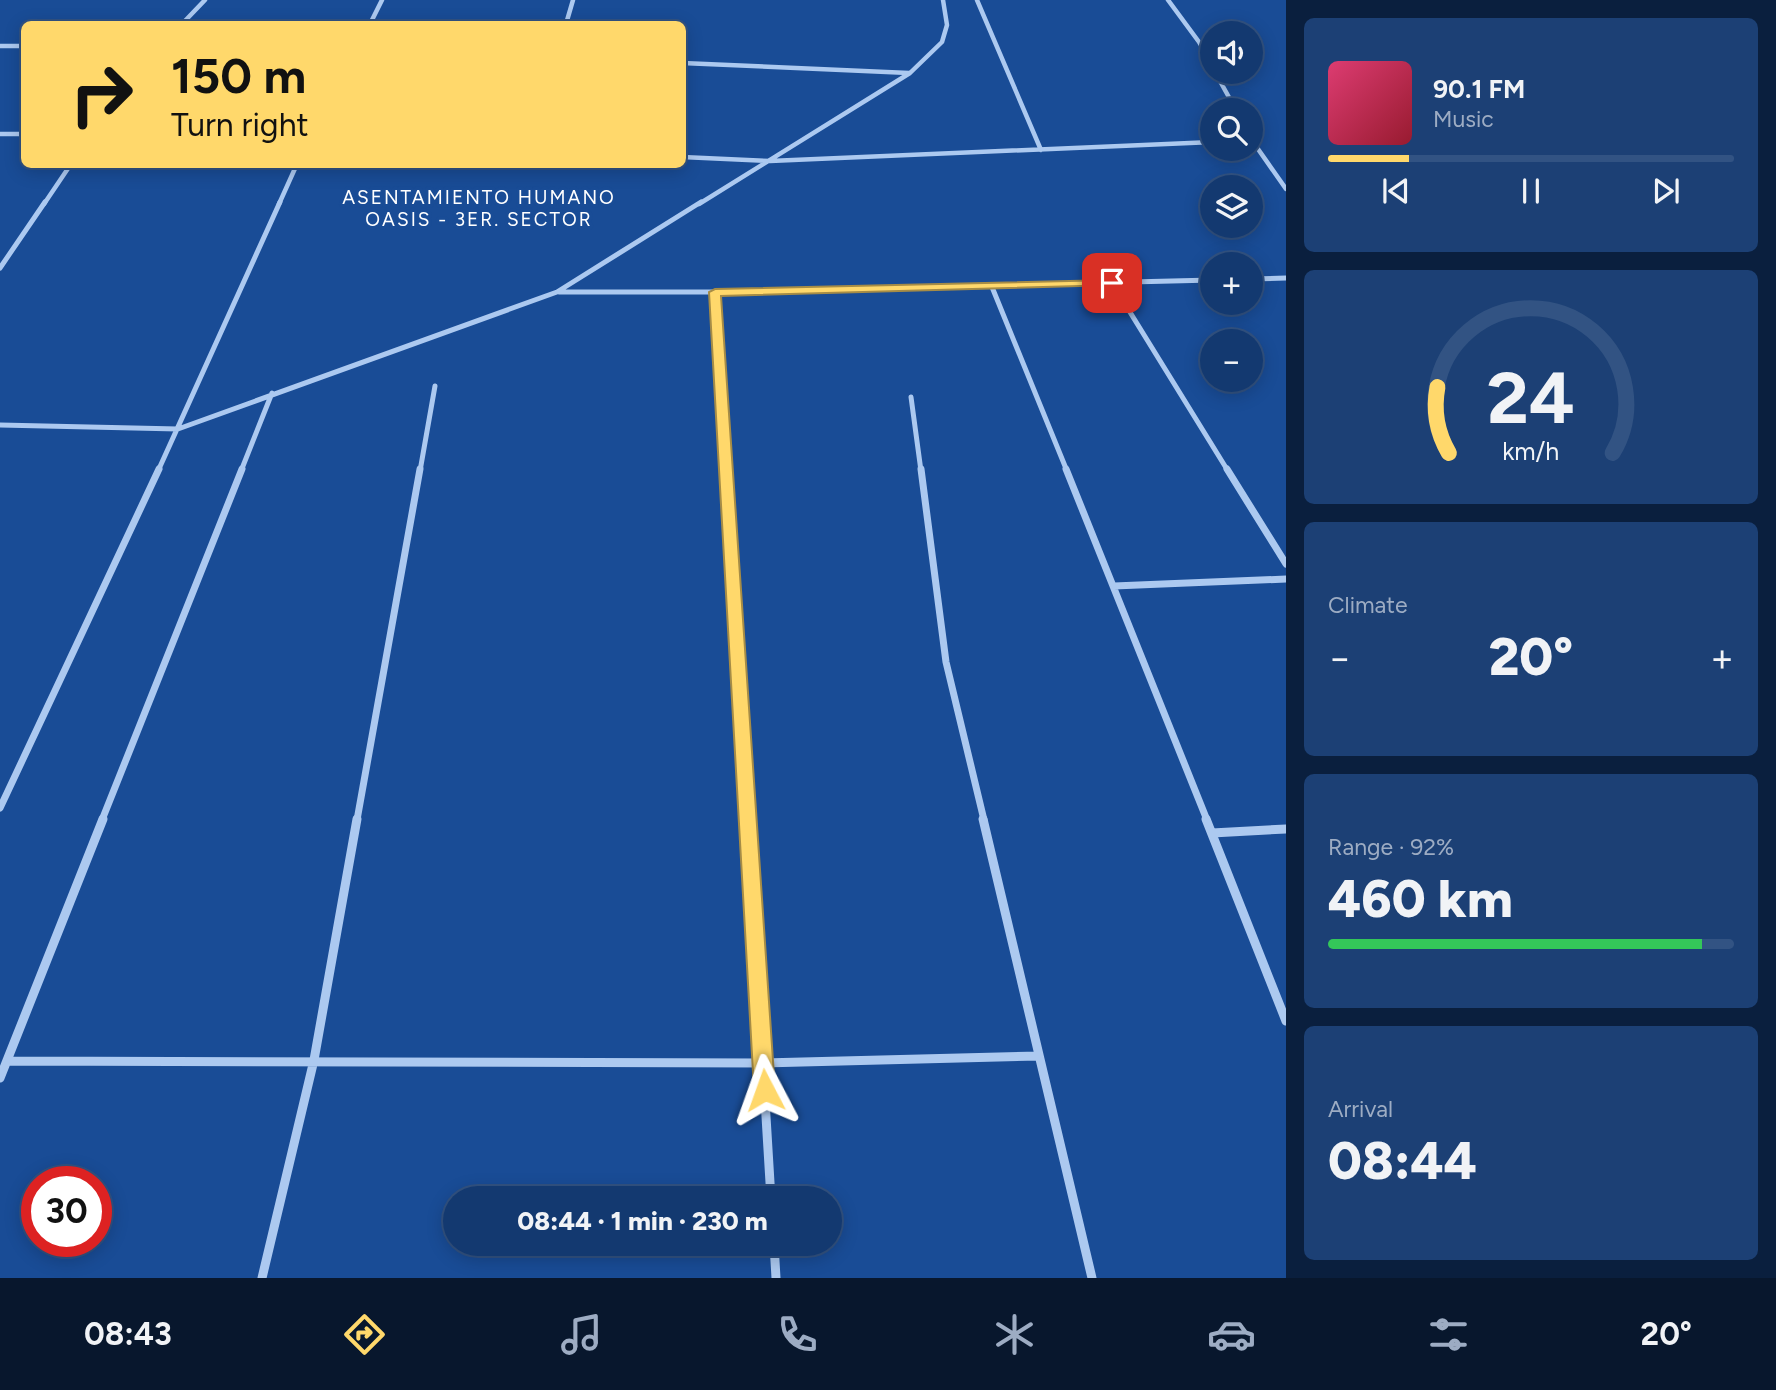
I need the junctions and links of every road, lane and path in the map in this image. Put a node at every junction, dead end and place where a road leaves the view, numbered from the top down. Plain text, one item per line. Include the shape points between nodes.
1 (205, 0) edge
2 (382, 0) edge
3 (573, 0) edge
4 (943, 0) edge
5 (977, 0) edge
6 (1168, 0) edge
7 (185, 21) edge
8 (372, 21) edge
9 (567, 21) edge
10 (1200, 44) edge
11 (0, 46) edge
12 (21, 46) edge
13 (686, 64) edge
14 (910, 73) junction
15 (0, 134) edge
16 (21, 134) edge
17 (1200, 143) edge
18 (1041, 150) junction
19 (686, 157) edge
20 (1263, 157) edge
21 (770, 160) junction
22 (68, 168) edge
23 (295, 168) edge
24 (1286, 189) edge
25 (0, 253) edge
26 (12, 253) junction
27 (0, 268) edge
28 (1286, 278) edge
29 (1263, 279) edge
30 (1200, 280) edge
31 (1112, 283) junction
32 (992, 287) junction
33 (557, 292) junction
34 (715, 292) junction
35 (435, 386) dead end
36 (272, 393) junction
37 (911, 397) dead end
38 (0, 425) edge
39 (178, 429) junction
40 (1286, 564) edge
41 (1286, 579) edge
42 (1114, 586) junction
43 (0, 808) edge
44 (1286, 829) edge
45 (1212, 833) junction
46 (1286, 1021) edge
47 (1039, 1056) junction
48 (314, 1060) junction
49 (7, 1062) junction
50 (763, 1063) junction
51 (0, 1078) edge
52 (770, 1186) edge
53 (775, 1256) edge
54 (262, 1278) edge
55 (776, 1278) edge
56 (1092, 1278) edge

1 - 7 street
2 - 8 street
3 - 9 street
4 - 14 street via 949,23 941,46
5 - 18 street
6 - 10 street
11 - 12 street
13 - 14 street
14 - 21 street
15 - 16 street
17 - 18 street
18 - 21 street
19 - 21 street
20 - 24 street
21 - 33 street
22 - 26 street
23 - 39 street
25 - 26 street
26 - 27 street
28 - 29 street
30 - 31 street
31 - 32 street
31 - 40 street
32 - 34 street
32 - 42 street
33 - 34 street
33 - 36 street
34 - 50 street
35 - 48 street
36 - 39 street
36 - 49 street
37 - 47 street via 946,662
38 - 39 street
39 - 43 street
41 - 42 street
42 - 45 street
44 - 45 street
45 - 46 street
47 - 50 street
47 - 56 street
48 - 49 street
48 - 50 street
48 - 54 street
49 - 51 street
50 - 52 street
53 - 55 street

